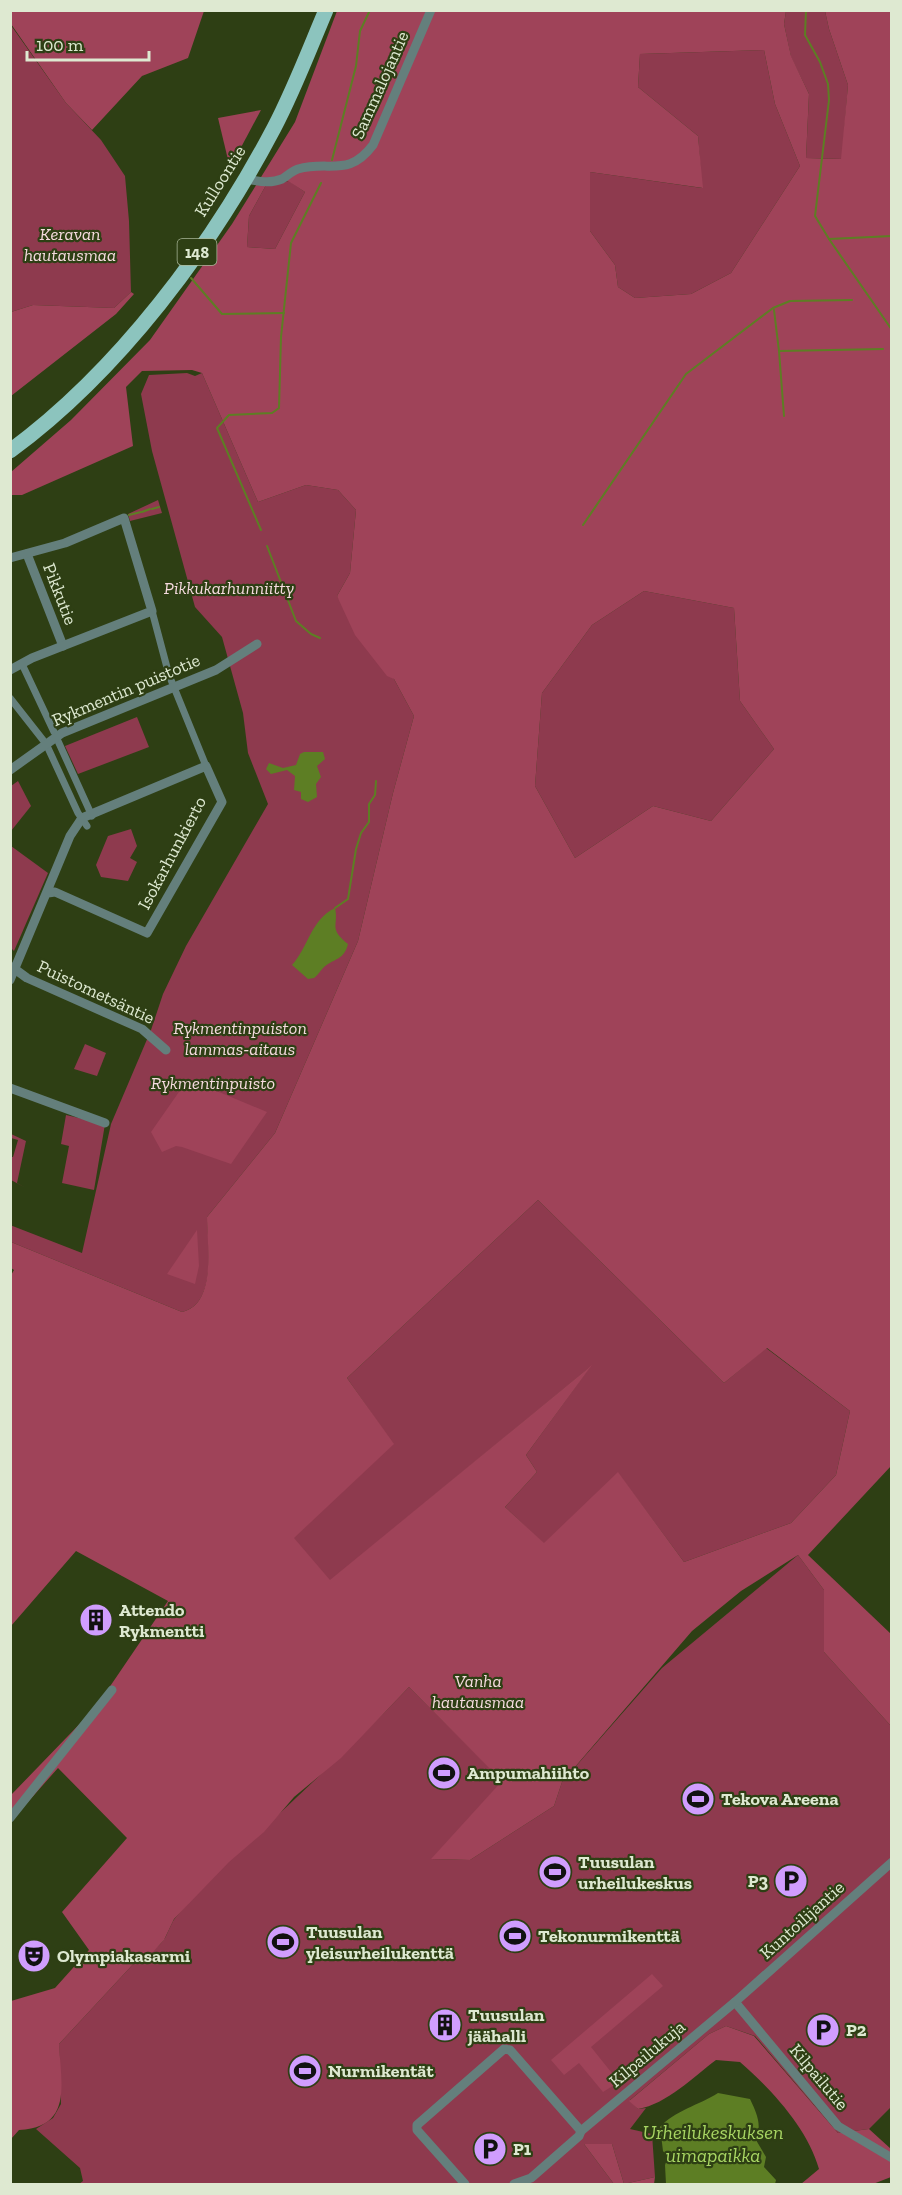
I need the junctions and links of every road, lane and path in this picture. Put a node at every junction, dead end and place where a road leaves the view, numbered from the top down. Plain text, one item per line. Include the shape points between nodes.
1 (326, 10) edge
2 (432, 10) edge
3 (246, 179) junction
4 (10, 451) edge
5 (27, 554) junction
6 (10, 558) edge
7 (152, 611) junction
8 (256, 644) dead end
9 (63, 646) junction
10 (22, 663) junction
11 (10, 670) edge
12 (174, 688) junction
13 (10, 698) edge
14 (54, 732) dead end
15 (43, 740) dead end
16 (58, 741) dead end
17 (48, 748) dead end
18 (206, 766) junction
19 (10, 770) edge
20 (89, 817) junction
21 (48, 893) junction
22 (13, 967) edge
23 (10, 980) edge
24 (166, 1050) dead end
25 (10, 1088) edge
26 (105, 1123) dead end
27 (112, 1690) dead end
28 (10, 1818) edge
29 (891, 1862) edge
30 (735, 2002) junction
31 (581, 2130) junction
32 (891, 2158) edge
33 (515, 2183) edge
34 (465, 2184) edge

1 - 3 main road, Kulloontie / 148 via 288,99
2 - 3 street, Sammalojantie via 373,145 363,159 351,165 297,170 265,183
3 - 4 main road, Kulloontie / 148 via 136,331 79,392
5 - 6 street
5 - 7 street via 124,518
5 - 9 street, Pikkutie
7 - 9 street
7 - 12 street
8 - 12 street, Rykmentin puistotie via 231,663
9 - 10 street
10 - 11 street
10 - 14 street
12 - 18 street
12 - 19 street, Rykmentin puistotie via 62,733
13 - 15 street
16 - 20 street
17 - 20 street
18 - 20 street, Isokarhunkierto
18 - 21 street, Isokarhunkierto via 222,802 147,933 58,893
20 - 21 street via 70,836
21 - 22 street
22 - 23 street
22 - 24 street, Puistometsäntie via 27,978 142,1029
25 - 26 street
27 - 28 street
29 - 30 street, Kuntoilijantie
30 - 31 street, Kilpailukuja
30 - 32 street, Kilpailutie via 838,2126
31 - 33 street, Kilpailukuja via 531,2178
31 - 34 street via 510,2050 504,2049 417,2124 417,2130

